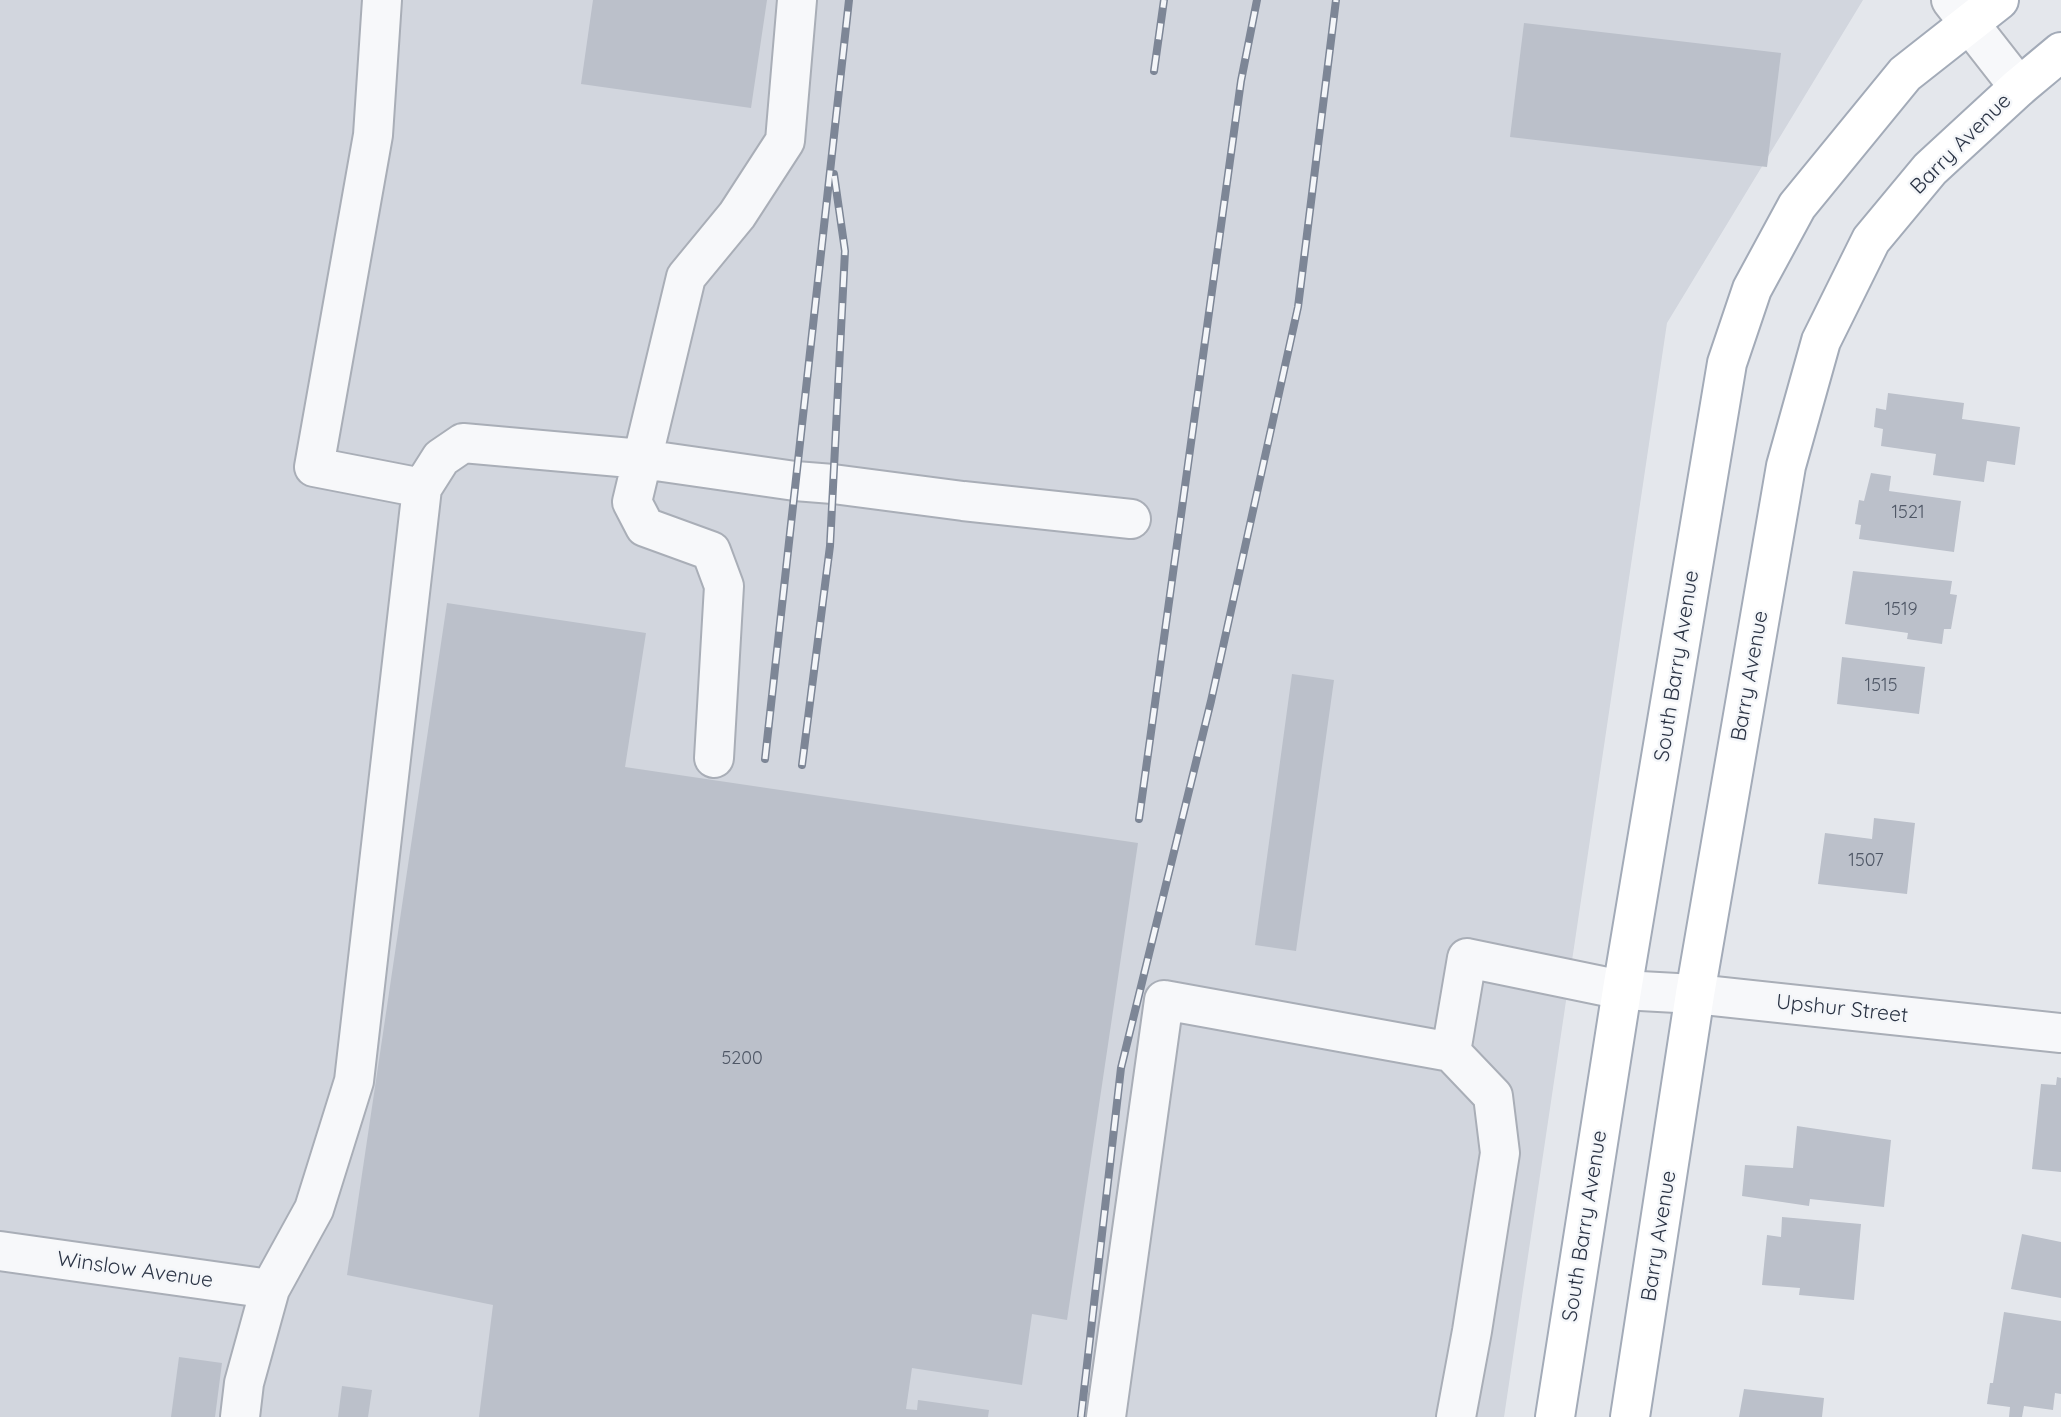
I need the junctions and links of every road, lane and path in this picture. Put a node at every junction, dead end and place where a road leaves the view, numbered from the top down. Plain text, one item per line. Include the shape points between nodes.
1 (382, 0) edge
2 (797, 0) edge
3 (1998, 0) edge
4 (1960, 12) edge
5 (2061, 52) edge
6 (2019, 87) junction
7 (642, 459) junction
8 (422, 488) junction
9 (1131, 519) dead end
10 (714, 758) dead end
11 (1622, 990) junction
12 (1695, 993) junction
13 (2061, 1033) edge
14 (1451, 1052) junction
15 (0, 1251) edge
16 (270, 1289) junction
17 (240, 1417) edge
18 (1106, 1417) edge
19 (1456, 1417) edge
20 (1555, 1417) edge
21 (1630, 1417) edge

1 - 8 street via 373,135 314,467
2 - 7 street via 785,141 737,215 686,276
3 - 4 main road, South Barry Avenue
4 - 6 street, Barry Avenue
4 - 11 main road, South Barry Avenue via 1797,206 1752,289 1727,363
5 - 6 main road
6 - 12 main road, Barry Avenue via 1930,169 1871,240 1821,341 1786,466
7 - 8 street via 463,443 441,458
7 - 9 street
7 - 10 street via 632,502 645,527 711,551 724,586
8 - 16 street via 354,1081 314,1209
11 - 12 street, Upshur Street
11 - 14 street, Upshur Street via 1467,958
11 - 20 main road, South Barry Avenue
12 - 13 street, Upshur Street
12 - 21 main road, Barry Avenue
14 - 18 street via 1164,1000
14 - 19 street via 1493,1096 1500,1153
15 - 16 street, Winslow Avenue
16 - 17 street via 244,1383

